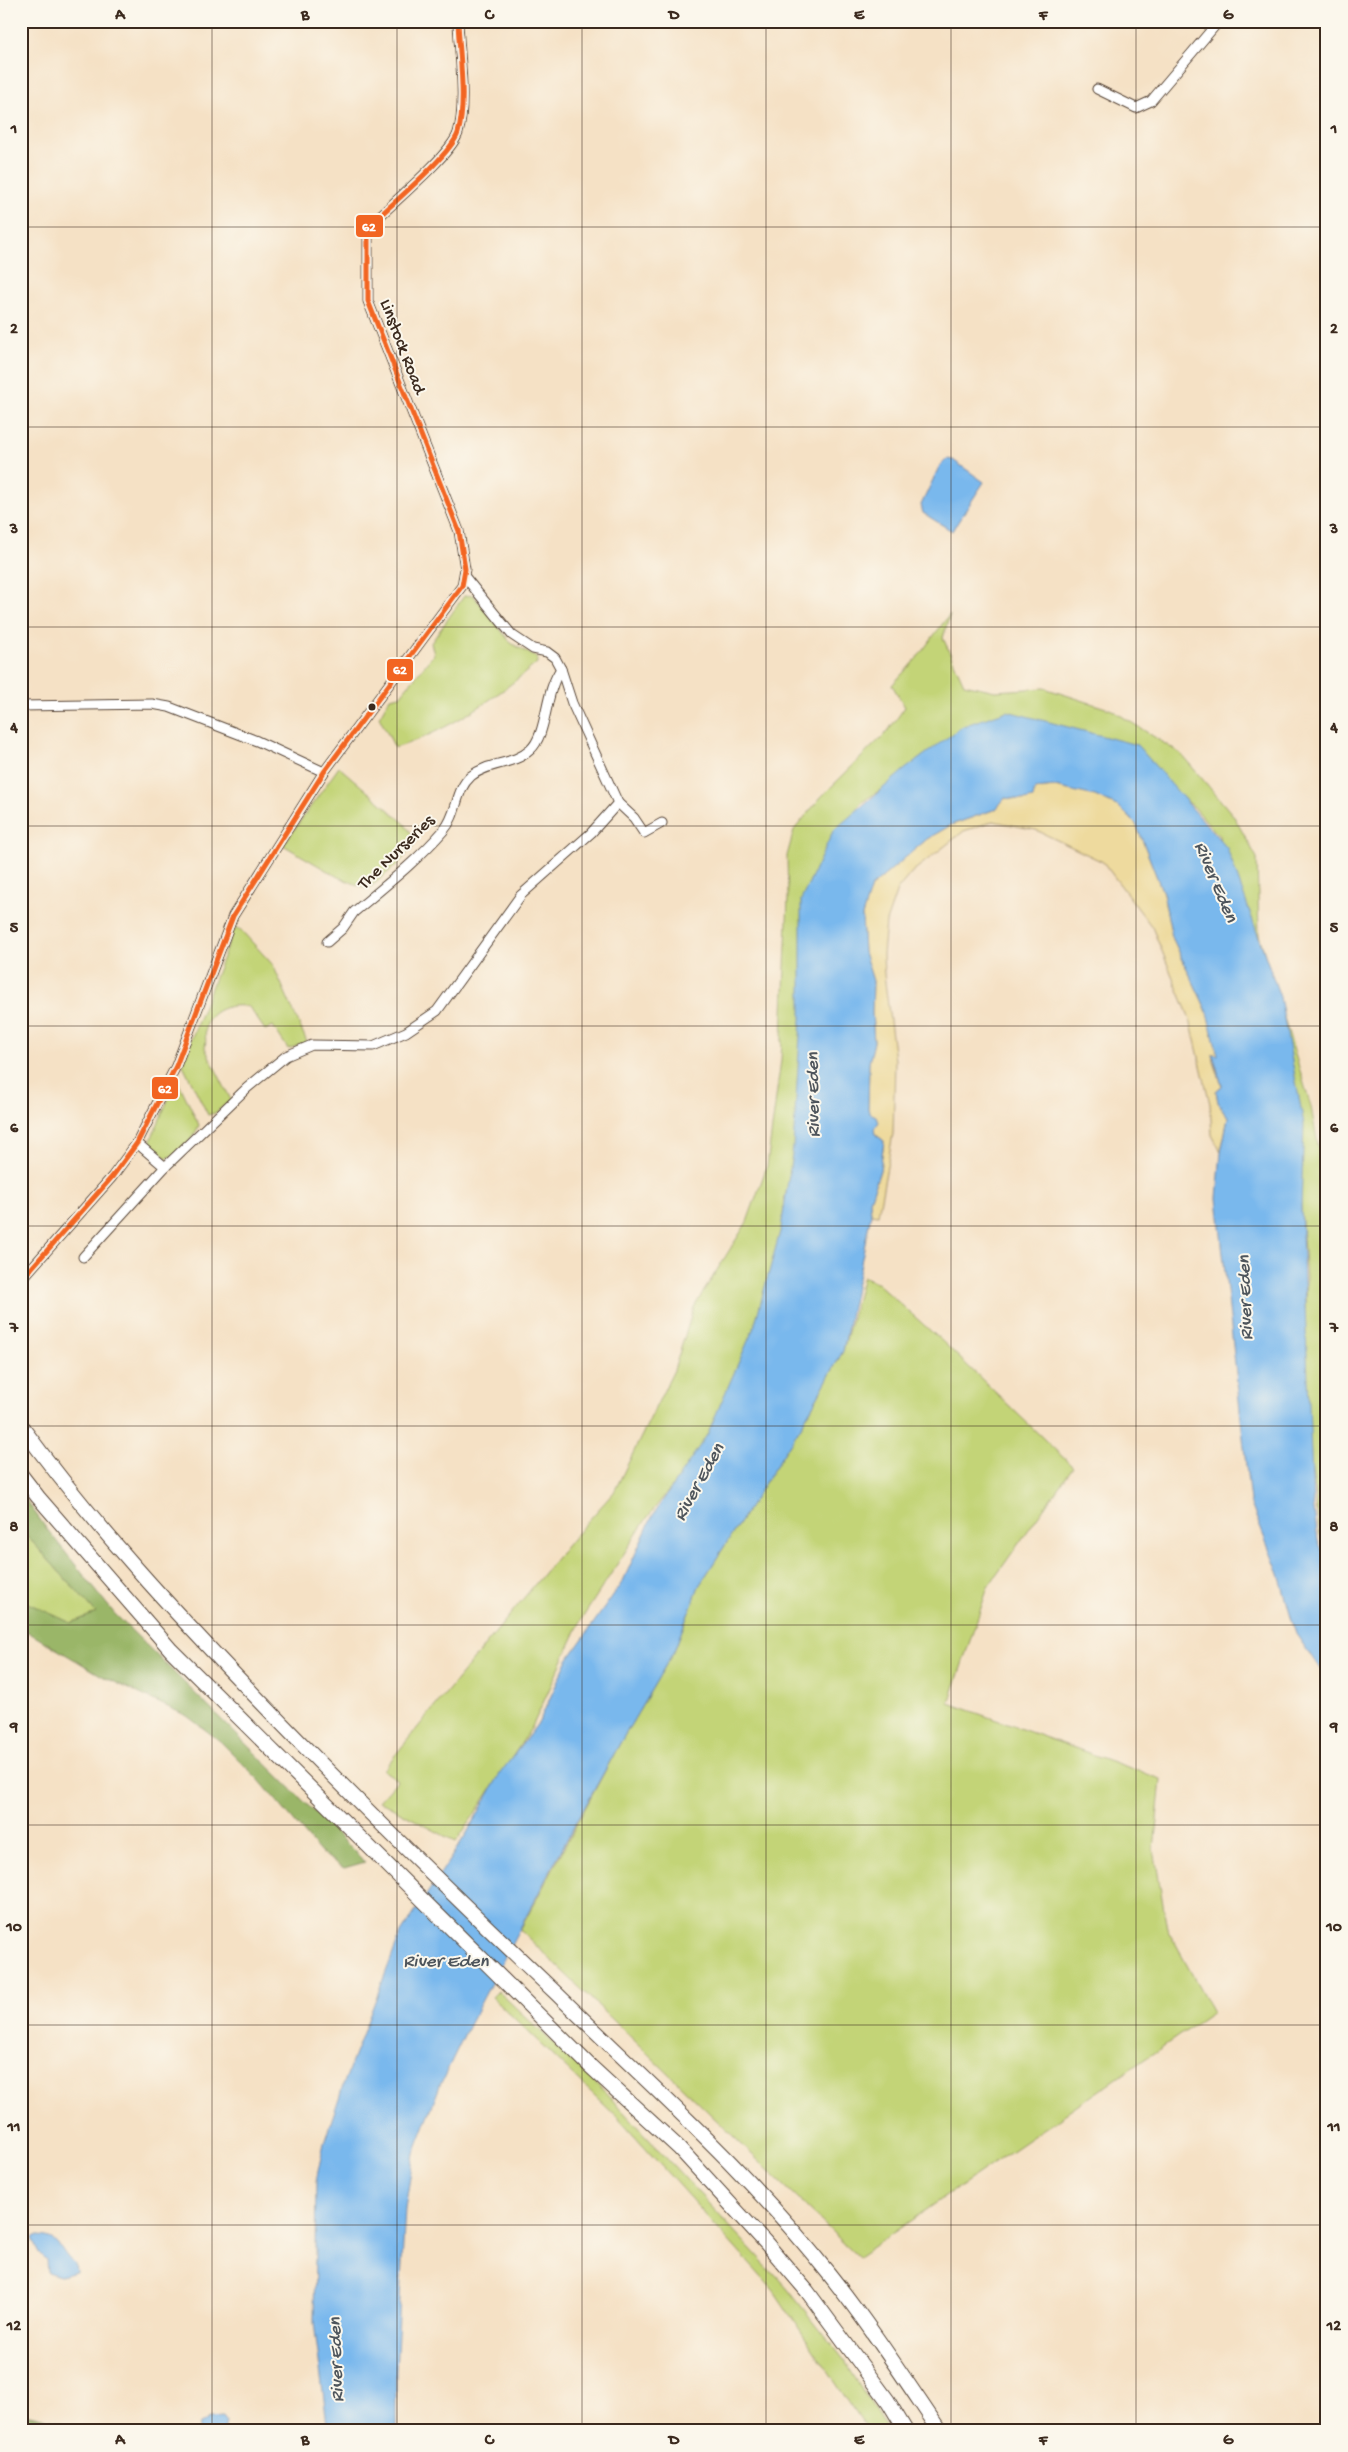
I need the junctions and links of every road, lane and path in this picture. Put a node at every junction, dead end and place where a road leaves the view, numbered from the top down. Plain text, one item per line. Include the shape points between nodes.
1 (458, 21) edge
2 (1219, 21) edge
3 (1097, 89) dead end
4 (465, 577) junction
5 (561, 669) junction
6 (21, 706) edge
7 (324, 772) junction
8 (618, 803) junction
9 (662, 824) dead end
10 (327, 942) dead end
11 (137, 1143) junction
12 (166, 1167) junction
13 (83, 1257) dead end
14 (21, 1280) edge
15 (21, 1426) edge
16 (21, 1475) edge
17 (906, 2431) edge
18 (940, 2431) edge

1 - 4 street, Linstock Road via 462,116 457,135 444,154 368,227 368,301 458,531
2 - 3 street via 1151,101 1136,108
4 - 5 street via 512,635 533,649 547,652
4 - 7 street via 458,595
5 - 8 street via 572,703
5 - 10 street, The Nurseries via 548,695 540,734 530,750 508,761 484,767 470,777 460,790 456,808 445,828 354,912 343,928
6 - 7 street via 160,706 257,741
7 - 11 street via 233,916 176,1066
8 - 9 street via 644,833
8 - 12 street via 591,834 521,895 437,1011 406,1032 373,1046 312,1044 286,1056 247,1088
11 - 12 street
11 - 14 street via 112,1177
12 - 13 street
15 - 18 highway via 101,1529 184,1622 367,1812 694,2124 790,2227 887,2352
16 - 17 highway via 171,1650 589,2065 679,2148 806,2292 882,2393

